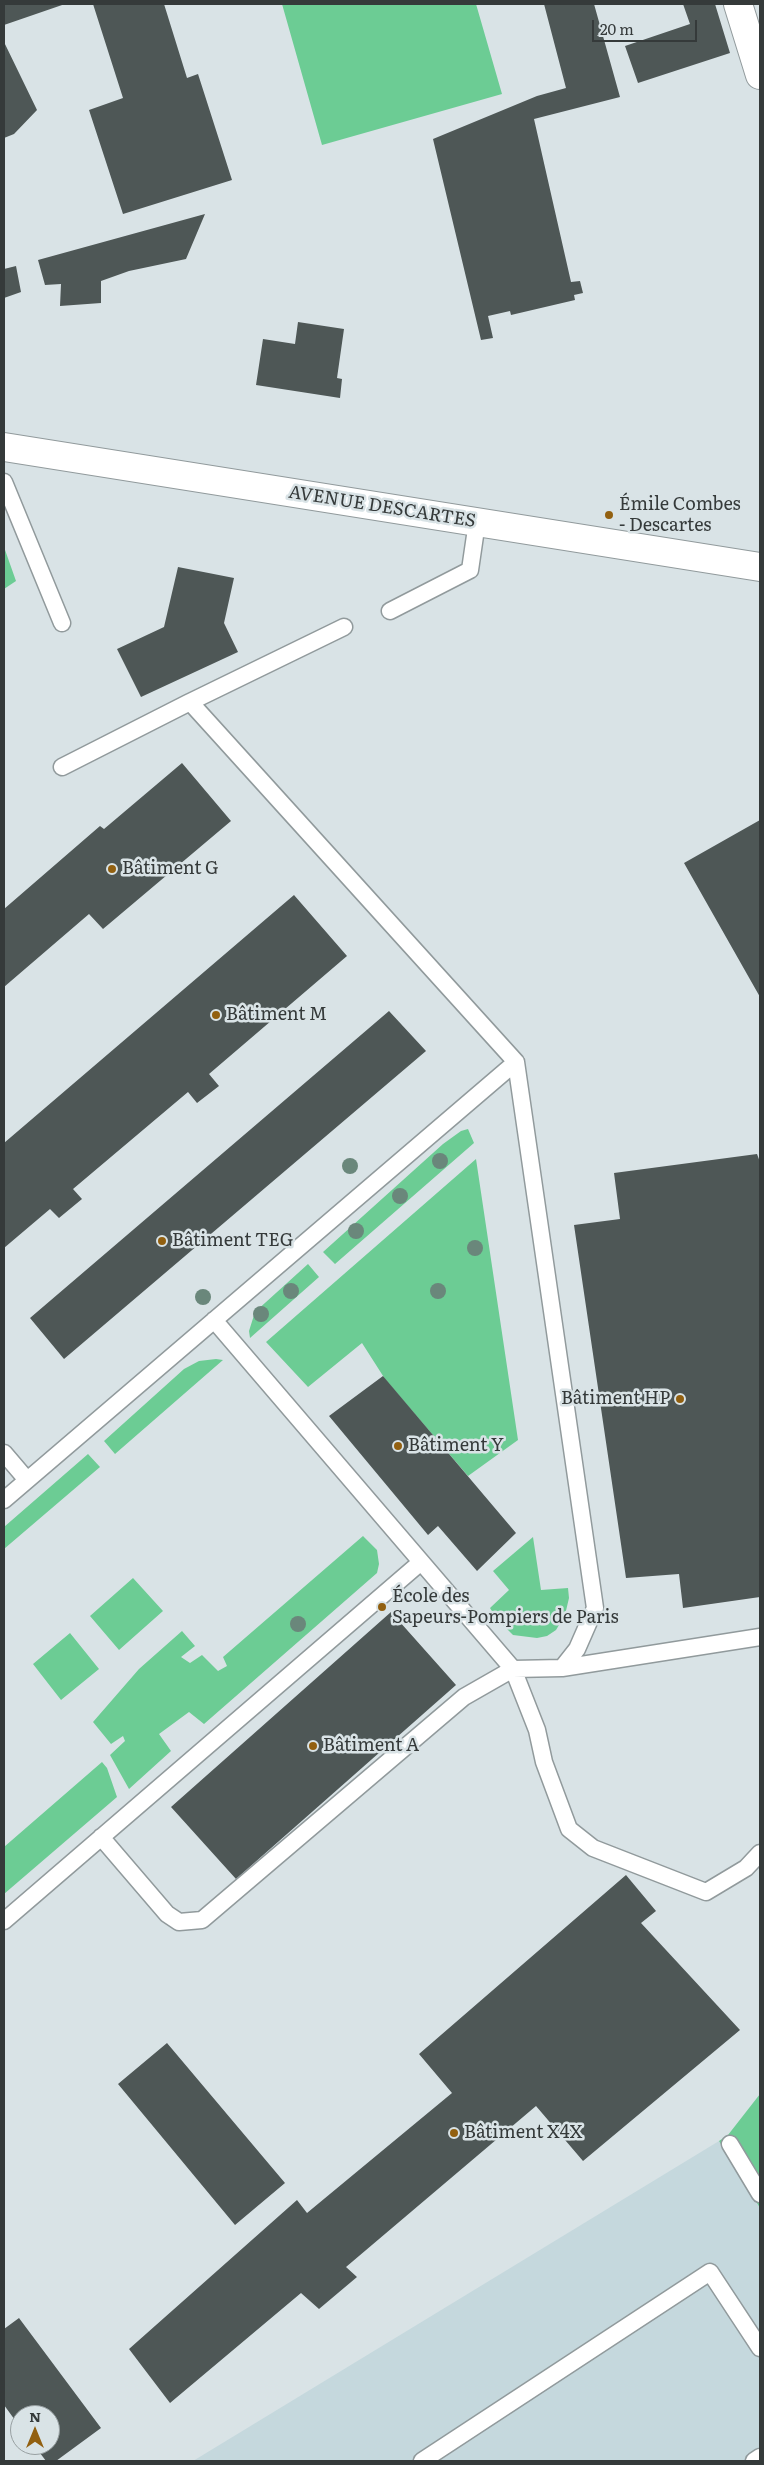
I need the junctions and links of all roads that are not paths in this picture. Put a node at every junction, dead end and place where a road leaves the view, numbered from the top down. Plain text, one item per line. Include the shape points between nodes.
1 (738, 4) edge
2 (760, 75) edge
3 (4, 447) edge
4 (4, 482) edge
5 (477, 522) junction
6 (760, 567) edge
7 (390, 611) dead end
8 (62, 622) dead end
9 (344, 627) dead end
10 (190, 702) junction
11 (62, 767) dead end
12 (516, 1062) junction
13 (214, 1320) junction
14 (4, 1453) edge
15 (27, 1480) junction
16 (4, 1500) edge
17 (422, 1562) junction
18 (760, 1636) edge
19 (562, 1668) junction
20 (513, 1669) junction
21 (101, 1837) junction
22 (760, 1853) edge
23 (4, 1921) edge
24 (730, 2144) dead end
25 (760, 2194) edge
26 (760, 2348) edge
27 (760, 2457) edge
28 (422, 2461) edge
29 (754, 2461) edge

1 - 2 main road
3 - 5 main road, AVENUE DESCARTES
4 - 8 lane
5 - 6 main road, AVENUE DESCARTES
5 - 7 lane via 470,570
9 - 10 lane
10 - 11 lane
10 - 12 lane
12 - 13 lane
12 - 19 lane via 595,1608 577,1649
13 - 15 lane
13 - 17 lane
14 - 15 lane
15 - 16 lane
17 - 20 lane
17 - 21 lane
18 - 19 lane
19 - 20 lane
20 - 21 lane via 464,1697 202,1920 179,1922 167,1914
20 - 22 lane via 537,1730 544,1762 569,1829 587,1843 706,1892 746,1868
21 - 23 lane
24 - 25 lane
26 - 28 lane via 710,2272
27 - 29 lane

